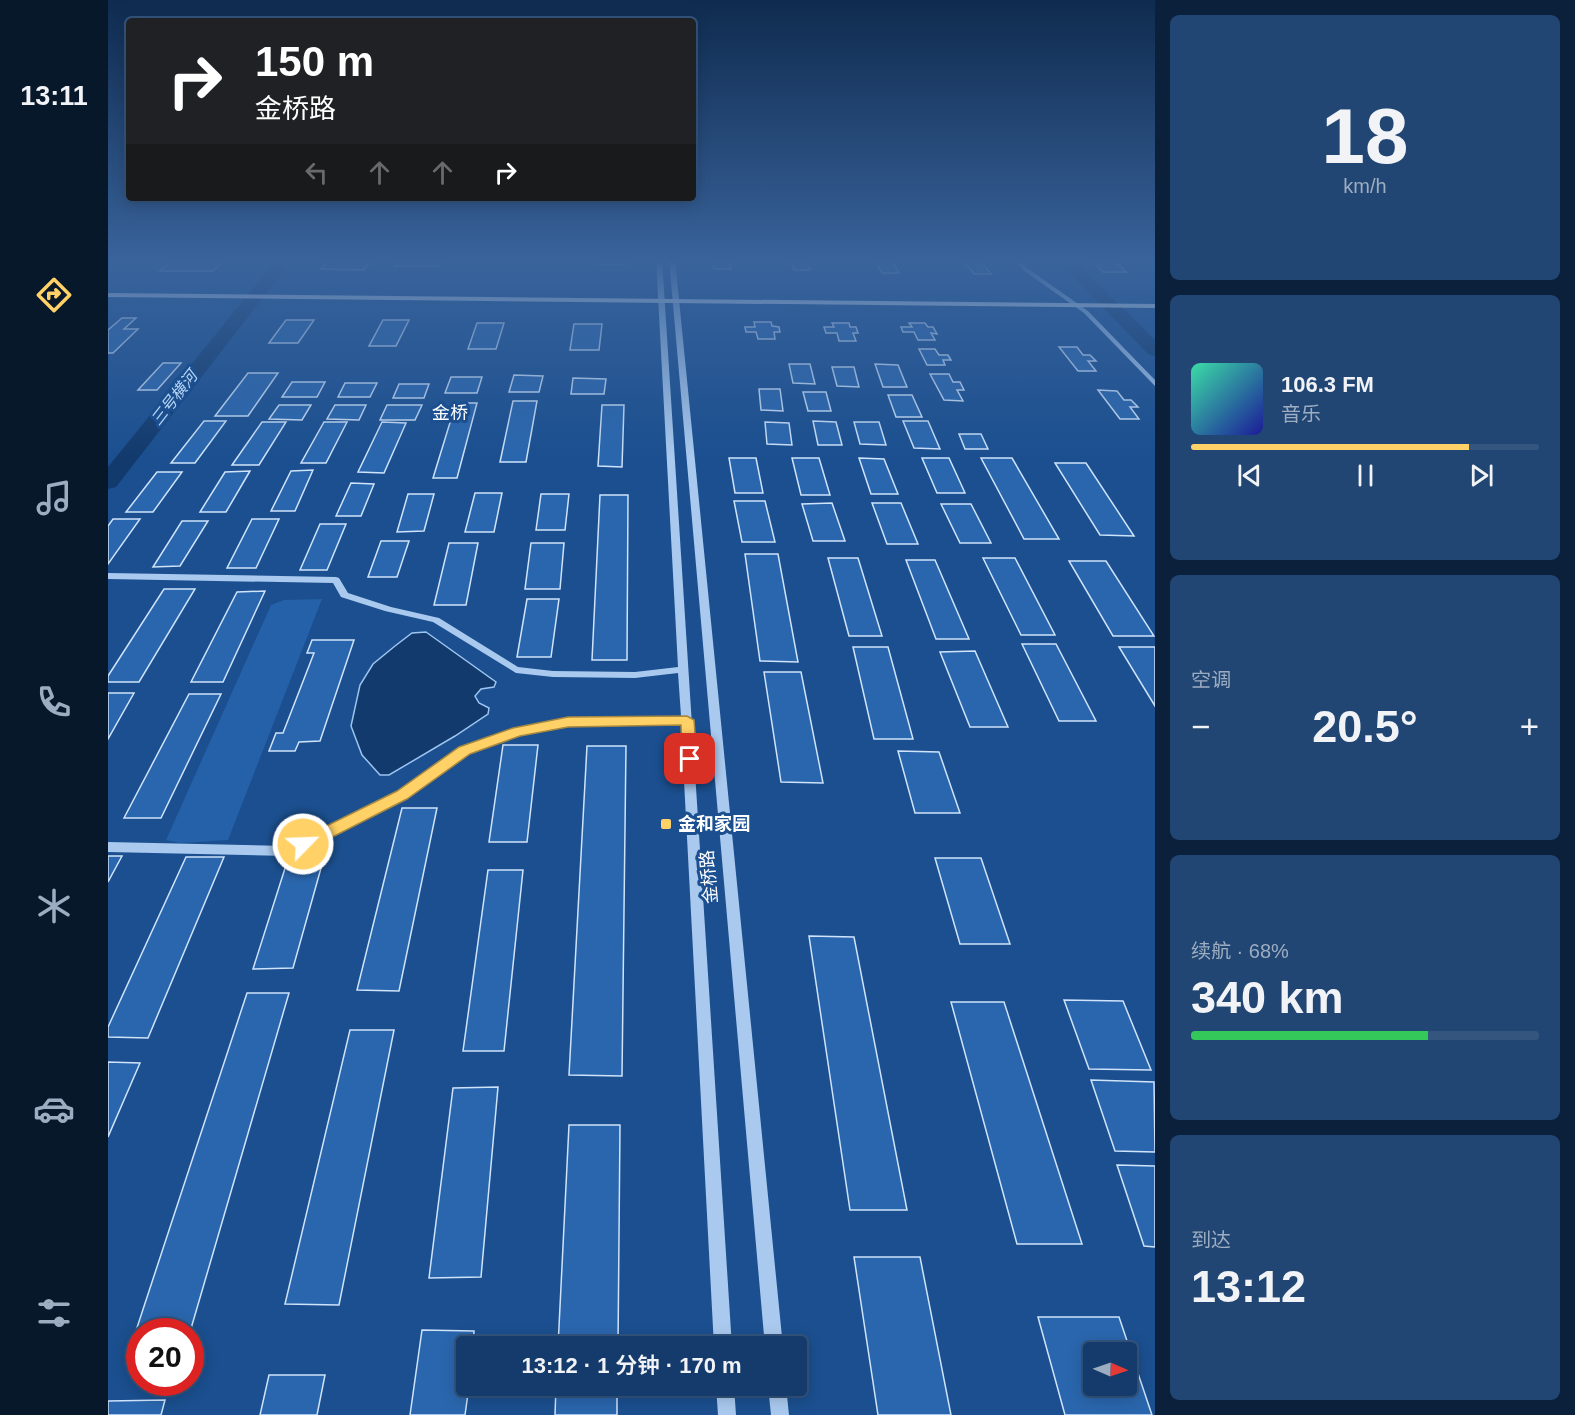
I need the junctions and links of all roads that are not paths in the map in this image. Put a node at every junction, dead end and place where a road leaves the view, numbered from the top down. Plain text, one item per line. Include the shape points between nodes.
1 (663, 325) edge
2 (679, 325) edge
3 (1098, 325) edge
4 (1155, 384) edge
5 (108, 576) edge
6 (684, 669) junction
7 (687, 720) junction
8 (108, 847) edge
9 (722, 1336) edge
10 (773, 1336) edge
11 (726, 1396) edge
12 (778, 1396) edge
13 (727, 1415) edge
14 (780, 1415) edge

1 - 6 street, 金桥路
2 - 10 street, 金桥路
3 - 4 street
5 - 6 street via 336,580 344,595 436,620 516,670 635,675
6 - 7 street, 金桥路
7 - 8 street via 568,722 518,732 465,751 402,795 288,851
7 - 9 street, 金桥路
11 - 13 street
12 - 14 street

